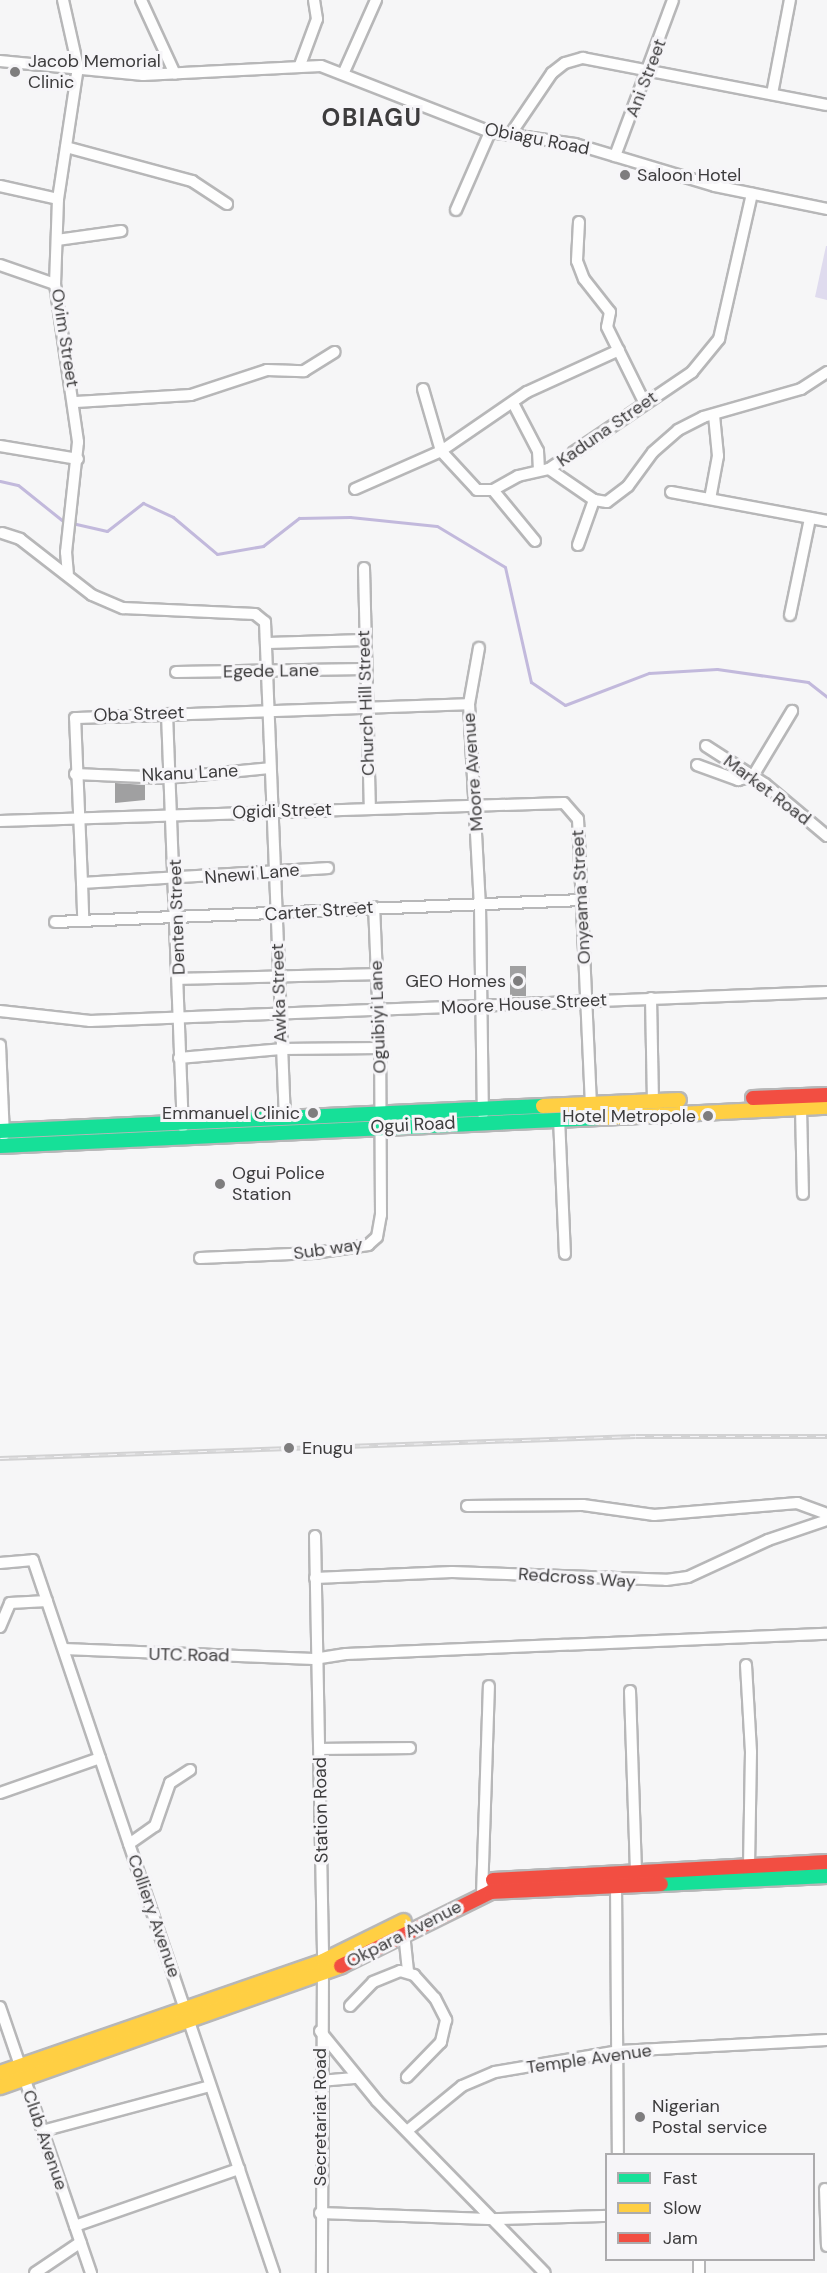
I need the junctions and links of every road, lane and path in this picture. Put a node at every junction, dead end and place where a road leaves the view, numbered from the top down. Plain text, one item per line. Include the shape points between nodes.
1 (63, 0) edge
2 (141, 0) edge
3 (314, 0) edge
4 (376, 0) edge
5 (673, 0) edge
6 (790, 0) edge
7 (0, 61) edge
8 (300, 65) junction
9 (78, 67) junction
10 (650, 71) junction
11 (344, 72) junction
12 (175, 74) junction
13 (772, 94) junction
14 (827, 105) edge
15 (490, 132) junction
16 (510, 135) junction
17 (66, 147) junction
18 (615, 156) junction
19 (0, 186) edge
20 (753, 194) junction
21 (58, 199) junction
22 (227, 204) dead end
23 (827, 209) edge
24 (456, 210) dead end
25 (579, 222) dead end
26 (121, 231) dead end
27 (57, 240) junction
28 (0, 266) edge
29 (55, 284) junction
30 (619, 350) junction
31 (335, 352) dead end
32 (827, 372) edge
33 (423, 389) dead end
34 (76, 402) junction
35 (644, 402) junction
36 (513, 403) junction
37 (714, 415) junction
38 (0, 446) edge
39 (441, 451) junction
40 (78, 459) junction
41 (544, 470) junction
42 (355, 489) dead end
43 (493, 490) junction
44 (671, 492) dead end
45 (710, 499) junction
46 (594, 500) junction
47 (810, 518) junction
48 (827, 521) edge
49 (2, 533) dead end
50 (535, 541) dead end
51 (578, 545) dead end
52 (364, 568) dead end
53 (68, 573) junction
54 (790, 615) dead end
55 (363, 640) junction
56 (268, 643) junction
57 (479, 648) dead end
58 (365, 669) junction
59 (176, 672) dead end
60 (270, 672) junction
61 (469, 704) junction
62 (366, 706) junction
63 (269, 709) junction
64 (792, 711) dead end
65 (167, 714) junction
66 (706, 746) dead end
67 (697, 765) dead end
68 (270, 768) junction
69 (75, 774) junction
70 (753, 776) junction
71 (167, 778) junction
72 (564, 803) joint
73 (476, 804) junction
74 (370, 808) junction
75 (273, 811) junction
76 (173, 815) junction
77 (77, 820) junction
78 (0, 821) edge
79 (827, 836) edge
80 (328, 868) dead end
81 (273, 872) junction
82 (176, 880) junction
83 (82, 883) junction
84 (582, 900) junction
85 (480, 906) junction
86 (374, 907) junction
87 (276, 914) junction
88 (177, 917) junction
89 (83, 921) junction
90 (55, 922) dead end
91 (377, 974) junction
92 (179, 979) junction
93 (278, 979) junction
94 (827, 992) edge
95 (651, 998) junction
96 (586, 1001) junction
97 (480, 1007) junction
98 (378, 1010) junction
99 (0, 1011) edge
100 (280, 1012) junction
101 (179, 1018) junction
102 (281, 1048) junction
103 (380, 1048) junction
104 (1, 1050) edge
105 (179, 1058) junction
106 (827, 1095) edge
107 (653, 1101) junction
108 (591, 1104) junction
109 (827, 1107) edge
110 (801, 1108) junction
111 (483, 1115) junction
112 (285, 1118) junction
113 (559, 1118) junction
114 (380, 1120) junction
115 (183, 1122) junction
116 (2, 1131) edge
117 (183, 1137) junction
118 (2, 1146) edge
119 (803, 1194) dead end
120 (566, 1254) dead end
121 (200, 1258) dead end
122 (467, 1506) dead end
123 (827, 1515) edge
124 (827, 1520) edge
125 (315, 1536) dead end
126 (0, 1563) edge
127 (315, 1578) junction
128 (47, 1601) junction
129 (0, 1627) edge
130 (827, 1634) edge
131 (64, 1649) junction
132 (314, 1659) junction
133 (746, 1665) dead end
134 (489, 1686) dead end
135 (630, 1691) dead end
136 (410, 1748) dead end
137 (320, 1749) junction
138 (100, 1758) junction
139 (190, 1770) dead end
140 (0, 1792) edge
141 (129, 1844) junction
142 (827, 1862) edge
143 (749, 1865) junction
144 (702, 1867) junction
145 (636, 1870) junction
146 (827, 1876) edge
147 (616, 1878) junction
148 (702, 1882) junction
149 (483, 1888) junction
150 (404, 1933) junction
151 (322, 1969) junction
152 (408, 1971) junction
153 (350, 2006) dead end
154 (0, 2007) edge
155 (188, 2016) junction
156 (320, 2031) junction
157 (827, 2040) edge
158 (619, 2051) junction
159 (0, 2073) edge
160 (22, 2073) junction
161 (407, 2077) dead end
162 (357, 2078) junction
163 (320, 2081) junction
164 (210, 2086) junction
165 (0, 2087) edge
166 (42, 2131) junction
167 (407, 2131) junction
168 (618, 2153) edge
169 (238, 2169) junction
170 (826, 2189) edge
171 (320, 2213) junction
172 (605, 2215) edge
173 (496, 2219) junction
174 (75, 2226) junction
175 (81, 2242) junction
176 (827, 2246) edge
177 (35, 2273) edge
178 (91, 2273) edge
179 (274, 2273) edge
180 (322, 2273) edge
181 (545, 2273) edge

1 - 9 street
2 - 12 street
3 - 8 street via 317,19
4 - 11 street
5 - 10 street, Ani Street
6 - 13 street
7 - 9 street, Obiagu Road
8 - 11 street, Obiagu Road
8 - 12 street, Obiagu Road
9 - 12 street, Obiagu Road
9 - 17 street, Ovim Street
10 - 13 street
10 - 16 street via 589,58 565,63 552,73
10 - 18 street, Ani Street
11 - 15 street, Obiagu Road
13 - 14 street
15 - 16 street, Obiagu Road
15 - 24 street
16 - 18 street, Obiagu Road via 575,144
17 - 21 street, Ovim Street
17 - 22 street via 192,181
18 - 20 street, Obiagu Road
19 - 21 street
20 - 23 street, Obiagu Road
20 - 35 street, Kaduna Street via 716,348 692,372
21 - 27 street, Ovim Street
25 - 30 street via 577,261 584,279 610,312 607,327
26 - 27 street
27 - 29 street, Ovim Street
28 - 29 street
29 - 34 street, Ovim Street
30 - 35 street
30 - 36 street via 527,392
31 - 34 street via 304,371 267,370 191,394
32 - 37 street via 801,389
33 - 39 street
34 - 40 street, Ovim Street
35 - 41 street, Kaduna Street
36 - 39 street via 466,429
36 - 41 street
37 - 45 street via 718,456
37 - 46 street via 671,436 615,499
38 - 40 street
39 - 42 street
39 - 43 street via 477,489
40 - 53 street, Ovim Street via 68,528
41 - 43 street, Kaduna Street
41 - 46 street
43 - 50 street
44 - 45 street
45 - 47 street
46 - 51 street
47 - 48 street
47 - 54 street
49 - 53 street via 20,539
52 - 55 street, Church Hill Street
53 - 56 street, Awka Street via 92,595 123,608 262,617
55 - 56 street
55 - 58 street, Church Hill Street
56 - 60 street, Awka Street
57 - 61 street
58 - 60 street, Egede Lane
58 - 62 street, Church Hill Street
59 - 60 street, Egede Lane
60 - 63 street, Awka Street
61 - 62 street, Moore Avenue
61 - 73 street, Moore Avenue
62 - 63 street, Moore Avenue
62 - 74 street, Church Hill Street
63 - 65 street, Oba Street
63 - 68 street, Awka Street
64 - 70 street
65 - 69 street, Oba Street via 76,716
65 - 71 street, Denten Street
66 - 70 street, Market Road
67 - 70 street via 738,780
68 - 71 street, Nkanu Lane
68 - 75 street, Awka Street
69 - 71 street, Nkanu Lane
69 - 77 street, Oba Street
70 - 79 street, Market Road
71 - 76 street, Denten Street
72 - 73 street, Ogidi Street
72 - 84 street, Onyeama Street via 578,819
73 - 74 street, Ogidi Street
73 - 85 street, Moore Avenue
74 - 75 street, Ogidi Street
75 - 76 street, Ogidi Street
75 - 81 street, Awka Street
76 - 77 street, Ogidi Street
76 - 82 street, Denten Street
77 - 78 street, Ogidi Street
77 - 83 street, Oba Street
80 - 81 street, Nnewi Lane
81 - 82 street, Nnewi Lane
81 - 87 street, Awka Street
82 - 83 street, Nnewi Lane
82 - 88 street, Denten Street
83 - 89 street, Oba Street
84 - 85 street, Carter Street
84 - 96 street, Onyeama Street
85 - 86 street, Carter Street
85 - 97 street
86 - 87 street, Carter Street
86 - 91 street, Oguibiyi Lane
87 - 88 street, Carter Street
87 - 93 street, Awka Street
88 - 89 street, Carter Street
88 - 92 street, Denten Street
89 - 90 street, Carter Street
91 - 93 street
91 - 98 street, Oguibiyi Lane
92 - 93 street
92 - 101 street, Denten Street
93 - 100 street, Awka Street
94 - 95 street, Moore House Street
95 - 96 street, Moore House Street
95 - 107 street
96 - 97 street, Moore House Street
96 - 108 street, Onyeama Street
97 - 98 street, Moore House Street
97 - 111 street
98 - 100 street, Moore House Street
98 - 103 street, Oguibiyi Lane
99 - 101 street via 90,1021
100 - 101 street, Moore House Street
100 - 102 street, Awka Street
101 - 105 street, Denten Street
102 - 103 street
102 - 105 street
102 - 112 street, Awka Street
103 - 114 street, Oguibiyi Lane
104 - 116 street
105 - 115 street, Denten Street
106 - 107 main road, Ogui Road
107 - 108 main road, Ogui Road
108 - 111 main road, Ogui Road
109 - 110 main road, Ogui Road
110 - 113 main road, Ogui Road
110 - 119 street
111 - 113 main road, Ogui Road
111 - 114 main road, Ogui Road
112 - 114 main road, Ogui Road
112 - 115 main road, Ogui Road
113 - 120 street
114 - 117 main road, Ogui Road
114 - 121 street, Sub way via 381,1215 373,1242 314,1253
115 - 116 main road, Ogui Road
115 - 117 street, Denten Street
116 - 118 street
117 - 118 main road, Ogui Road
122 - 123 street via 583,1504 654,1515 797,1503
124 - 127 street, Redcross Way via 768,1540 688,1577 666,1580 462,1572
125 - 127 street, Station Road
126 - 128 street, Colliery Avenue via 33,1560
127 - 132 street, Station Road
128 - 129 street via 10,1603
128 - 131 street, Colliery Avenue
130 - 132 street, UTC Road via 346,1653
131 - 132 street, UTC Road
131 - 138 street, Colliery Avenue
132 - 137 street, Station Road
133 - 143 street via 751,1752 747,1799
134 - 149 street
135 - 145 street
136 - 137 street
137 - 151 street, Station Road
138 - 140 street
138 - 141 street, Colliery Avenue
139 - 141 street via 170,1783 155,1826
141 - 155 street, Colliery Avenue
142 - 143 main road, Okpara Avenue
143 - 144 main road, Okpara Avenue
144 - 145 main road, Okpara Avenue
144 - 148 main road
145 - 147 main road, Okpara Avenue
146 - 148 main road, Okpara Avenue
147 - 148 main road, Okpara Avenue
147 - 149 main road, Okpara Avenue
147 - 158 street
149 - 150 main road, Okpara Avenue
149 - 151 main road, Okpara Avenue
150 - 151 main road, Okpara Avenue
150 - 152 street
151 - 155 main road, Okpara Avenue
151 - 156 street, Secretariat Road
152 - 153 street via 373,1982
152 - 161 street via 435,1998 446,2020 435,2052
154 - 160 street, Club Avenue
155 - 160 main road, Okpara Avenue
155 - 164 street, Colliery Avenue
156 - 162 street, Secretariat Road
156 - 163 street, Secretariat Road
157 - 158 street, Temple Avenue
158 - 167 street, Temple Avenue via 482,2076 462,2086
158 - 168 street
159 - 160 main road, Okpara Avenue
160 - 165 main road, Okpara Avenue
160 - 166 street, Club Avenue
162 - 163 street
162 - 167 street, Secretariat Road
163 - 171 street, Secretariat Road
164 - 166 street
164 - 169 street, Colliery Avenue
166 - 174 street, Club Avenue
167 - 173 street, Secretariat Road
169 - 174 street
169 - 179 street, Colliery Avenue
170 - 176 street
171 - 173 street
171 - 180 street, Secretariat Road
172 - 173 street
173 - 181 street, Secretariat Road
174 - 175 street, Club Avenue
175 - 177 street
175 - 178 street, Club Avenue

